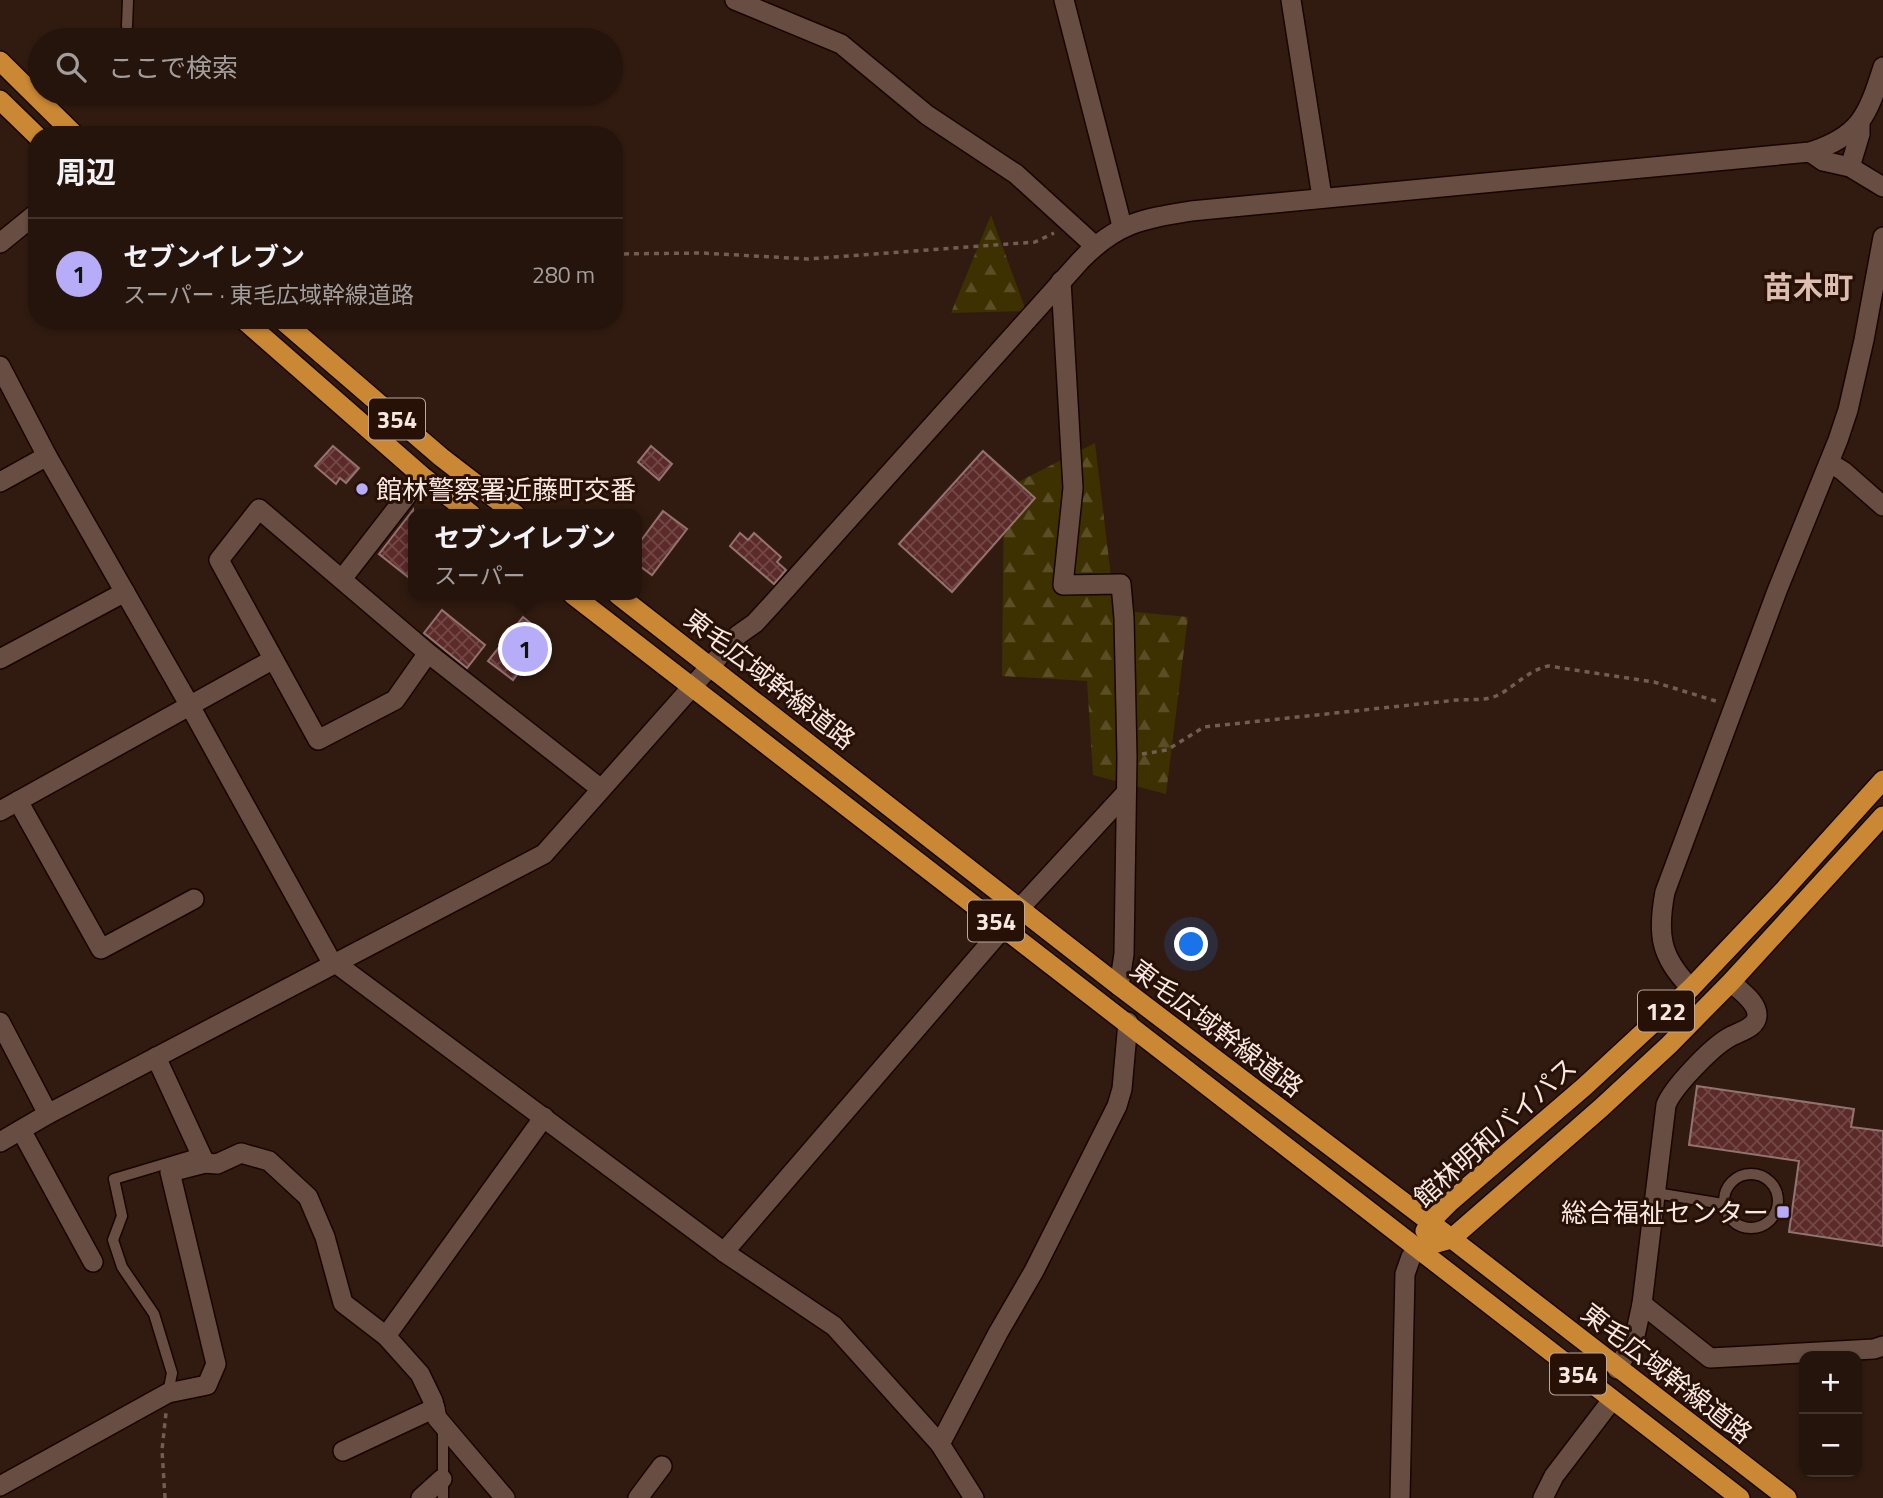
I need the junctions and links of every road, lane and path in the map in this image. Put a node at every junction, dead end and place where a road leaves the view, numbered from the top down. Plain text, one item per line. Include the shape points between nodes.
1 (128, 0) edge
2 (735, 0) edge
3 (1064, 0) edge
4 (1291, 0) edge
5 (127, 26) dead end
6 (0, 61) edge
7 (1883, 67) edge
8 (28, 89) edge
9 (0, 100) edge
10 (45, 105) edge
11 (1860, 123) junction
12 (66, 126) edge
13 (28, 127) edge
14 (1810, 152) junction
15 (1850, 167) junction
16 (1883, 187) edge
17 (1322, 197) junction
18 (28, 220) edge
19 (1073, 225) junction
20 (1122, 226) junction
21 (1883, 237) edge
22 (0, 243) edge
23 (1095, 246) junction
24 (623, 254) edge
25 (1061, 281) junction
26 (254, 329) edge
27 (292, 329) edge
28 (0, 366) edge
29 (47, 456) junction
30 (1830, 463) junction
31 (422, 476) junction
32 (0, 482) edge
33 (1883, 506) edge
34 (465, 509) edge
35 (509, 509) edge
36 (342, 579) junction
37 (125, 592) junction
38 (579, 600) edge
39 (624, 600) edge
40 (428, 653) junction
41 (0, 659) edge
42 (272, 660) junction
43 (710, 666) junction
44 (692, 688) junction
45 (190, 706) junction
46 (1733, 706) junction
47 (1127, 757) junction
48 (1883, 780) edge
49 (601, 789) junction
50 (1125, 794) junction
51 (18, 801) junction
52 (0, 811) edge
53 (1883, 816) edge
54 (194, 898) dead end
55 (1019, 909) junction
56 (1004, 927) junction
57 (334, 963) junction
58 (1731, 982) junction
59 (1119, 986) junction
60 (1691, 988) junction
61 (0, 1022) edge
62 (1128, 1022) junction
63 (156, 1057) junction
64 (48, 1114) junction
65 (544, 1117) junction
66 (21, 1130) junction
67 (0, 1142) edge
68 (203, 1158) junction
69 (1656, 1193) junction
70 (1723, 1203) junction
71 (1430, 1222) junction
72 (1451, 1239) junction
73 (1418, 1248) junction
74 (724, 1252) junction
75 (93, 1262) dead end
76 (1643, 1304) junction
77 (386, 1336) junction
78 (1880, 1350) edge
79 (1617, 1369) junction
80 (168, 1394) junction
81 (1612, 1400) junction
82 (435, 1408) junction
83 (443, 1426) junction
84 (940, 1444) junction
85 (343, 1451) dead end
86 (662, 1466) dead end
87 (0, 1486) edge
88 (442, 1488) edge
89 (165, 1498) edge
90 (421, 1498) edge
91 (505, 1498) edge
92 (638, 1498) edge
93 (974, 1498) edge
94 (1400, 1498) edge
95 (1543, 1498) edge
96 (1740, 1498) edge
97 (1787, 1498) edge

1 - 5 lane
2 - 19 street via 841,44 927,115 1016,174
3 - 20 street
4 - 17 street
6 - 8 highway
7 - 11 street
9 - 13 highway
10 - 12 highway
11 - 14 street via 1833,143
11 - 15 street
14 - 15 street via 1823,161
14 - 17 street
15 - 16 street
17 - 20 street via 1191,211
18 - 22 street
19 - 23 street
19 - 24 path via 1035,242 808,259
20 - 23 street
21 - 30 street via 1848,410
23 - 25 street
25 - 43 street via 755,623
25 - 47 street via 1073,488 1063,585 1121,584
26 - 31 highway, 354
27 - 35 highway, 354
28 - 29 street
29 - 32 street
29 - 37 street
30 - 33 street
30 - 46 street
31 - 34 highway, 354
31 - 36 street
36 - 40 street
36 - 42 street via 260,509 219,560
37 - 41 street
37 - 45 street
38 - 44 highway, 東毛広域幹線道路 / 354
39 - 43 highway, 東毛広域幹線道路 / 354
40 - 42 street via 395,700 318,740
40 - 49 street
42 - 45 street
43 - 44 street
43 - 55 highway, 東毛広域幹線道路 / 354
44 - 49 street
44 - 56 highway, 東毛広域幹線道路 / 354
45 - 51 street
45 - 57 street
46 - 47 path via 1654,682 1549,666 1487,699 1204,727 1167,750
46 - 60 street via 1661,911 1663,947
47 - 50 street
48 - 60 highway, 館林明和バイパス / 122
49 - 57 street via 544,854
50 - 55 street
50 - 59 street via 1124,954
51 - 52 street
51 - 54 street via 101,949
53 - 58 highway, 館林明和バイパス / 122
55 - 59 highway, 東毛広域幹線道路 / 354
56 - 62 highway, 東毛広域幹線道路 / 354
56 - 74 street
57 - 63 street
57 - 65 street
58 - 69 street via 1750,1000 1757,1014 1755,1021 1723,1041 1671,1093
58 - 72 highway, 館林明和バイパス / 122 via 1611,1099
59 - 71 highway, 東毛広域幹線道路 / 354
60 - 71 highway, 館林明和バイパス / 122
61 - 64 street
62 - 73 highway, 東毛広域幹線道路 / 354
62 - 84 street via 1117,1106
63 - 64 street
63 - 68 street
64 - 66 street
65 - 74 street
65 - 77 street
66 - 67 street
66 - 75 street
68 - 77 street via 217,1164 241,1153 269,1161 307,1197 325,1237 343,1303
68 - 80 street via 170,1172 216,1364 207,1385
68 - 80 lane via 114,1179 122,1216 113,1240 122,1267 154,1314 172,1373
69 - 70 lane
69 - 76 street
70 - 70 lane via 1733,1180 1747,1175 1761,1176 1777,1191 1778,1206 1772,1218 1752,1227 1728,1216
71 - 72 highway, 東毛広域幹線道路 / 354
71 - 73 highway, 館林明和バイパス / 122
72 - 73 highway, 館林明和バイパス / 122
72 - 79 highway, 東毛広域幹線道路 / 354
73 - 81 highway, 東毛広域幹線道路 / 354
73 - 94 street via 1405,1274
74 - 84 street via 834,1326
76 - 78 street via 1710,1358
76 - 79 street via 1634,1339
77 - 82 street via 420,1374
79 - 97 highway, 東毛広域幹線道路 / 354
80 - 87 street
80 - 89 path via 162,1450
81 - 95 street via 1554,1476
81 - 96 highway, 東毛広域幹線道路 / 354
82 - 83 street
82 - 85 street
83 - 88 lane
83 - 91 street
84 - 93 street
86 - 92 street
88 - 90 street

